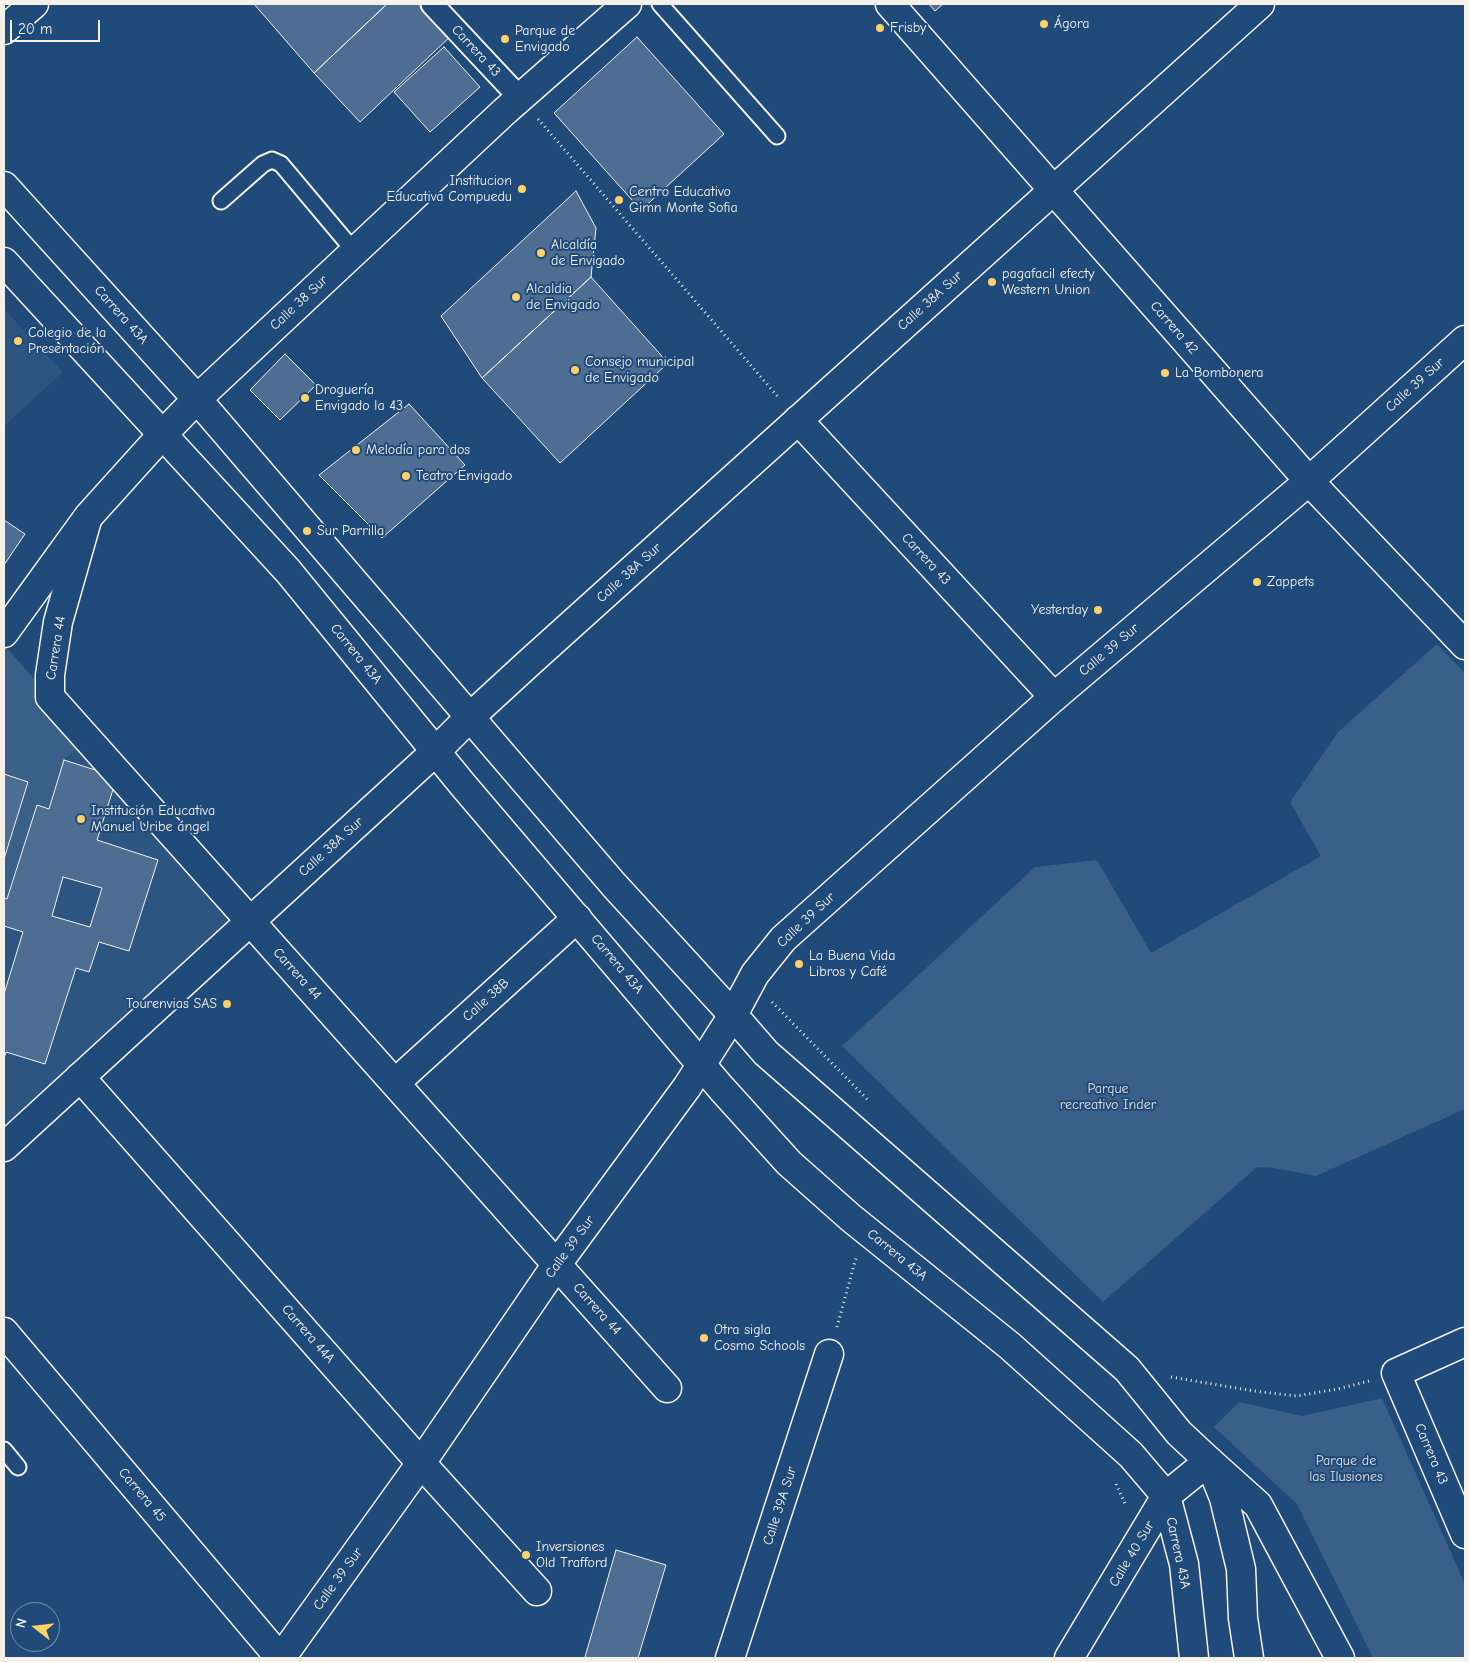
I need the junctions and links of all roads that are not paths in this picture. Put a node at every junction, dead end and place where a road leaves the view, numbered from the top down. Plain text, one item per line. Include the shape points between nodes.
1 (34, 4) edge
2 (432, 4) edge
3 (627, 4) edge
4 (660, 4) edge
5 (890, 4) edge
6 (1260, 4) edge
7 (4, 30) edge
8 (520, 98) junction
9 (777, 136) dead end
10 (4, 186) edge
11 (1052, 190) junction
12 (221, 201) dead end
13 (355, 252) junction
14 (4, 262) edge
15 (1465, 340) edge
16 (197, 399) junction
17 (798, 420) junction
18 (162, 434) junction
19 (1309, 481) junction
20 (88, 518) junction
21 (4, 633) edge
22 (1465, 645) edge
23 (1054, 697) junction
24 (470, 717) junction
25 (436, 751) junction
26 (577, 918) junction
27 (250, 921) junction
28 (733, 1015) junction
29 (702, 1064) junction
30 (80, 1077) junction
31 (395, 1083) junction
32 (4, 1147) edge
33 (557, 1264) junction
34 (6, 1340) edge
35 (1465, 1342) edge
36 (829, 1354) road end
37 (667, 1388) dead end
38 (4, 1450) edge
39 (1209, 1461) junction
40 (422, 1463) junction
41 (18, 1467) dead end
42 (1166, 1496) junction
43 (1465, 1534) edge
44 (536, 1590) dead end
45 (280, 1658) edge
46 (730, 1658) edge
47 (1069, 1658) edge
48 (1194, 1658) edge
49 (1249, 1658) edge
50 (1340, 1658) edge

1 - 7 street
2 - 8 street, Carrera 43
3 - 8 street, Calle 38 Sur
4 - 9 lane
5 - 11 street, Carrera 42
6 - 11 street, Calle 38A Sur
8 - 13 street, Calle 38 Sur
10 - 16 street, Carrera 43A
11 - 17 street, Calle 38A Sur
11 - 19 street, Carrera 42
12 - 13 lane via 263,164 272,160 281,164
13 - 16 street, Calle 38 Sur
14 - 18 street, Carrera 43A
15 - 19 street, Calle 39 Sur
16 - 18 street, Calle 38 Sur
16 - 24 street, Carrera 43A
17 - 23 street, Carrera 43
17 - 24 street, Calle 38A Sur
18 - 20 street, Calle 38 Sur
18 - 25 street, Carrera 43A via 288,571
19 - 22 street, Carrera 42
19 - 23 street, Calle 39 Sur
20 - 21 street, Calle 38 Sur
20 - 27 street, Carrera 44 via 58,622 50,697
23 - 28 street, Calle 39 Sur via 783,939 755,974
24 - 25 street, Calle 38A Sur
24 - 28 street, Carrera 43A via 614,885
25 - 26 street, Carrera 43A
25 - 27 street, Calle 38A Sur
26 - 29 street, Carrera 43A
26 - 31 street, Calle 38B
27 - 30 street, Calle 38A Sur
27 - 31 street, Carrera 44
28 - 29 street, Calle 39 Sur
28 - 39 street, Carrera 43A via 766,1053 1127,1369 1179,1433
29 - 33 street, Calle 39 Sur
29 - 42 street, Carrera 43A via 789,1163 850,1218 1010,1346 1131,1455
30 - 32 street, Calle 38A Sur
30 - 40 street, Carrera 44A
31 - 33 street, Carrera 44
33 - 37 street, Carrera 44
33 - 40 street, Calle 39 Sur
34 - 45 street, Carrera 45
35 - 43 street, Carrera 43 via 1396,1373
36 - 46 street, Calle 39A Sur
38 - 41 lane
39 - 42 street, Calle 40 Sur
39 - 49 street, Carrera 43A via 1224,1498 1241,1569
39 - 50 street, Carrera 43A via 1258,1505
40 - 44 street, Carrera 44A
40 - 45 street, Calle 39 Sur
42 - 47 street, Calle 40 Sur
42 - 48 street, Carrera 43A via 1184,1564

